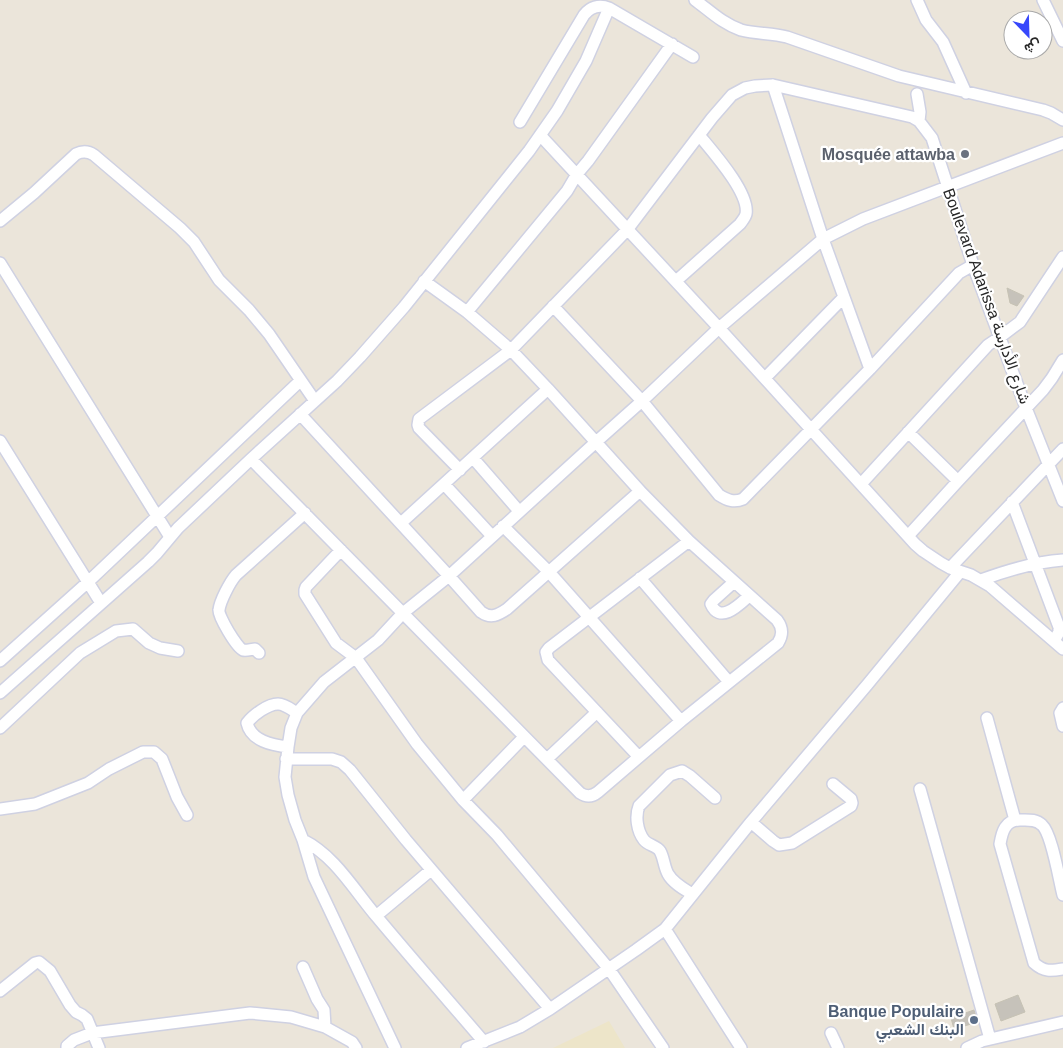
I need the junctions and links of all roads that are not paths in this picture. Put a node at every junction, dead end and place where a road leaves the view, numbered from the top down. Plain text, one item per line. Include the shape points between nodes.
1 (696, 0) edge
2 (917, 0) edge
3 (1043, 0) edge
4 (609, 8) junction
5 (1063, 41) edge
6 (672, 44) junction
7 (693, 57) dead end
8 (773, 85) junction
9 (966, 93) junction
10 (917, 94) dead end
11 (1063, 120) edge
12 (919, 121) junction
13 (520, 122) dead end
14 (540, 135) junction
15 (699, 135) junction
16 (1063, 143) edge
17 (577, 174) junction
18 (948, 188) junction
19 (0, 220) edge
20 (627, 230) junction
21 (822, 239) junction
22 (1063, 257) edge
23 (0, 263) edge
24 (973, 265) junction
25 (424, 281) junction
26 (676, 281) junction
27 (844, 297) junction
28 (553, 306) junction
29 (467, 312) junction
30 (719, 328) junction
31 (1000, 337) junction
32 (511, 350) junction
33 (1063, 360) edge
34 (870, 369) junction
35 (765, 378) junction
36 (300, 381) junction
37 (548, 389) junction
38 (642, 401) junction
39 (315, 402) junction
40 (1026, 408) junction
41 (300, 414) junction
42 (812, 430) junction
43 (908, 432) junction
44 (0, 442) edge
45 (596, 442) junction
46 (1063, 449) edge
47 (473, 458) junction
48 (251, 459) junction
49 (1049, 464) junction
50 (460, 470) junction
51 (958, 481) junction
52 (444, 484) junction
53 (861, 484) junction
54 (640, 491) junction
55 (1063, 501) edge
56 (1012, 502) junction
57 (519, 511) junction
58 (305, 513) junction
59 (158, 517) junction
60 (401, 523) junction
61 (503, 526) junction
62 (492, 536) junction
63 (908, 536) junction
64 (170, 537) junction
65 (688, 541) junction
66 (341, 550) junction
67 (1063, 560) edge
68 (1036, 564) junction
69 (955, 570) junction
70 (549, 572) junction
71 (449, 576) junction
72 (640, 578) junction
73 (981, 580) junction
74 (88, 582) junction
75 (734, 582) junction
76 (750, 596) junction
77 (102, 603) junction
78 (403, 613) junction
79 (589, 617) junction
80 (1054, 641) junction
81 (1063, 649) edge
82 (178, 651) dead end
83 (260, 653) dead end
84 (356, 658) junction
85 (0, 661) edge
86 (729, 682) junction
87 (0, 693) edge
88 (1063, 708) edge
89 (597, 712) junction
90 (297, 713) junction
91 (987, 718) dead end
92 (681, 720) junction
93 (1063, 726) edge
94 (0, 728) edge
95 (524, 737) junction
96 (287, 753) junction
97 (639, 756) junction
98 (546, 759) junction
99 (832, 784) dead end
100 (920, 789) dead end
101 (715, 798) dead end
102 (463, 800) junction
103 (0, 809) edge
104 (187, 815) dead end
105 (1016, 820) junction
106 (751, 822) junction
107 (303, 840) junction
108 (431, 870) junction
109 (692, 894) junction
110 (1063, 895) edge
111 (376, 916) junction
112 (665, 929) junction
113 (303, 968) dead end
114 (609, 969) junction
115 (1063, 971) edge
116 (0, 991) edge
117 (550, 1009) junction
118 (1063, 1022) edge
119 (324, 1027) junction
120 (92, 1033) junction
121 (831, 1033) dead end
122 (484, 1042) junction
123 (986, 1043) edge
124 (68, 1048) edge
125 (99, 1048) edge
126 (356, 1048) edge
127 (395, 1048) edge
128 (467, 1048) edge
129 (663, 1048) edge
130 (741, 1048) edge
131 (838, 1048) edge
132 (967, 1048) edge

1 - 9 street via 725,22 742,30 787,38 899,76
2 - 9 street via 926,20 943,42
3 - 5 street
4 - 6 street
4 - 13 street via 595,6 587,12
4 - 14 street via 586,61
6 - 7 street
6 - 17 street
8 - 12 street
8 - 15 street via 744,88 732,95
8 - 21 street
9 - 11 street via 1043,110
10 - 12 street
12 - 18 street, Boulevard Adarissa شارع الأدارسة via 932,138
14 - 17 street
14 - 25 street
15 - 20 street
15 - 26 street via 725,166 741,192 746,215
16 - 18 street
17 - 20 street
17 - 29 street via 567,191
18 - 21 street via 863,219
18 - 24 street, Boulevard Adarissa شارع الأدارسة
19 - 36 street via 76,154 94,154 188,234 220,280 269,334
20 - 26 street
20 - 28 street
21 - 27 street
21 - 30 street
22 - 31 street via 1020,322
23 - 59 street
24 - 31 street, Boulevard Adarissa شارع الأدارسة
24 - 34 street via 959,273
25 - 29 street
25 - 39 street via 366,351
26 - 30 street
27 - 34 street
27 - 35 street
28 - 32 street
28 - 38 street
29 - 32 street
30 - 35 street
30 - 38 street
31 - 40 street, Boulevard Adarissa شارع الأدارسة
31 - 43 street via 988,345
32 - 37 street
32 - 50 street via 419,419 421,431
33 - 40 street
34 - 42 street
35 - 42 street
36 - 39 street
36 - 59 street
37 - 45 street
37 - 47 street
38 - 42 street via 718,495 733,501 743,499
38 - 45 street
39 - 41 street
40 - 49 street, Boulevard Adarissa شارع الأدارسة
40 - 51 street
41 - 48 street
41 - 60 street
42 - 53 street
43 - 51 street
43 - 53 street
44 - 74 street
45 - 54 street
45 - 57 street
46 - 49 street
47 - 50 street
47 - 57 street
48 - 58 street
48 - 64 street
49 - 55 street, Boulevard Adarissa شارع الأدارسة
49 - 56 street
50 - 52 street
51 - 63 street
52 - 60 street
52 - 62 street
53 - 63 street
54 - 65 street
54 - 70 street
56 - 68 street
56 - 69 street
57 - 61 street
58 - 66 street
58 - 83 street via 236,575 218,612 238,647 255,649
59 - 64 street
59 - 74 street
60 - 71 street
61 - 62 street
61 - 70 street
62 - 71 street
63 - 69 street via 923,551
64 - 77 street via 152,558
65 - 72 street
65 - 75 street
66 - 78 street
66 - 84 street via 306,587 305,594 336,643
67 - 68 street
68 - 73 street
68 - 80 street via 1059,627
69 - 73 street
69 - 106 street via 867,685
70 - 71 street via 496,616 486,616 481,612
70 - 79 street
71 - 78 street
72 - 79 street
72 - 86 street
73 - 80 street
74 - 77 street
74 - 85 street
75 - 76 street
75 - 76 street via 714,600 712,604 717,612 728,613
76 - 86 street via 777,620 782,634 778,643
77 - 87 street
78 - 84 street
78 - 95 street
79 - 89 street via 549,648 546,655
79 - 92 street
80 - 81 street
82 - 94 street via 149,643 133,629 116,631 80,653
84 - 90 street via 324,682
84 - 102 street via 417,744
86 - 92 street
88 - 93 street via 1060,713
89 - 97 street
89 - 98 street
90 - 96 street
90 - 96 street via 278,704 268,706 247,723 260,741
91 - 105 street
92 - 97 street
95 - 98 street
95 - 102 street
96 - 107 street via 285,777 288,795
96 - 108 street via 341,762
97 - 98 street via 595,795 587,796
99 - 106 street via 851,799 851,806 792,843 773,841
100 - 123 street
101 - 109 street via 682,771 670,775 639,806 637,812 644,840 659,850 672,879
102 - 114 street via 497,835
103 - 104 street via 35,804 88,783 143,752 154,752 162,759
105 - 110 street via 1037,821 1044,826
105 - 115 street via 1004,828 1000,844 1034,964 1048,971
106 - 109 street
107 - 111 street via 340,871
107 - 127 street via 314,877
108 - 111 street
108 - 117 street
109 - 112 street
111 - 122 street
112 - 114 street
112 - 130 street
113 - 119 street via 324,1010
114 - 117 street
114 - 129 street
116 - 120 street via 39,962 50,971 70,1005 87,1019
117 - 122 street via 520,1027
118 - 123 street
119 - 120 street via 291,1017 250,1013
119 - 126 street via 352,1042
120 - 124 street via 74,1040
120 - 125 street
121 - 131 street
122 - 128 street
123 - 132 street

